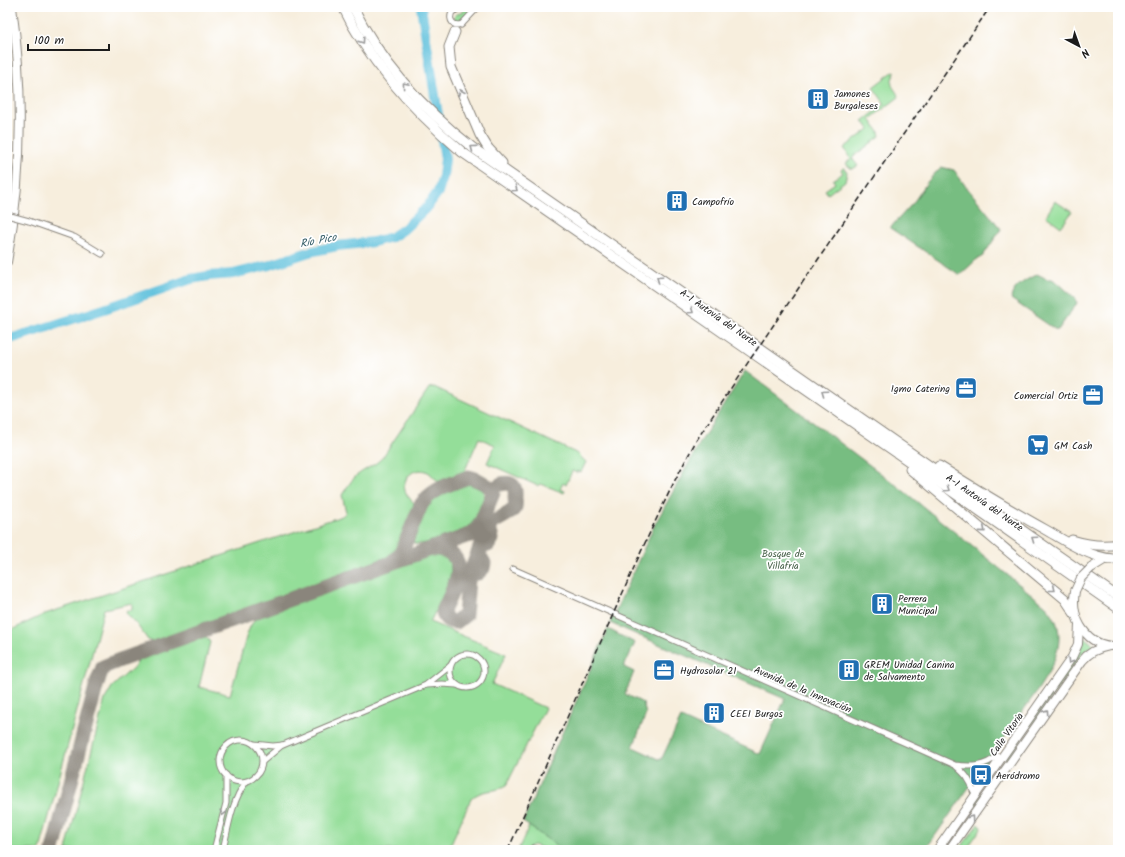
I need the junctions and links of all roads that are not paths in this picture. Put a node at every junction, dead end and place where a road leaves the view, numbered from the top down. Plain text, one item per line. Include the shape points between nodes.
1 (12, 7) edge
2 (343, 7) edge
3 (353, 7) edge
4 (462, 7) edge
5 (478, 7) edge
6 (462, 24) junction
7 (455, 32) joint
8 (7, 215) edge
9 (604, 240) junction
10 (102, 254) dead end
11 (7, 262) edge
12 (841, 405) junction
13 (846, 418) junction
14 (1008, 508) junction
15 (1118, 544) edge
16 (1116, 559) edge
17 (513, 569) dead end
18 (1095, 593) junction
19 (1118, 597) edge
20 (1118, 608) edge
21 (1118, 612) edge
22 (1075, 614) junction
23 (1079, 625) junction
24 (1109, 646) junction
25 (1118, 646) edge
26 (450, 666) junction
27 (426, 685) junction
28 (457, 685) junction
29 (254, 744) junction
30 (283, 745) junction
31 (997, 756) dead end
32 (263, 761) junction
33 (956, 765) junction
34 (226, 775) junction
35 (246, 782) junction
36 (973, 791) dead end
37 (214, 850) edge
38 (223, 850) edge
39 (530, 850) edge
40 (541, 850) edge
41 (937, 850) edge
42 (949, 850) edge

1 - 11 highway via 20,130 16,196
2 -> 13 highway, A-1 Autovía del Norte via 358,36 415,109 462,152
9 -> 3 highway, A-1 Autovía del Norte via 447,128 407,87 380,53
4 - 6 street via 452,12 450,17 454,24
5 - 6 street
6 - 7 street
9 -> 7 highway via 588,225 502,164 484,143 451,67 449,47
8 - 10 street, bridge via 74,237
12 -> 9 highway, A-1 Autovía del Norte
12 - 14 highway via 851,407
19 -> 12 highway, A-1 Autovía del Norte
13 -> 18 highway, A-1 Autovía del Norte
13 -> 22 highway via 1065,599
14 - 15 highway via 1071,540 1088,545
14 - 16 highway via 1089,553
16 - 22 highway, bridge via 1100,562 1081,578 1075,591
17 - 33 street, Avenida de la Innovación
18 - 20 highway, A-1 Autovía del Norte
18 - 21 highway
22 - 23 highway
23 - 24 highway via 1090,637
23 -> 41 highway, Calle Vitoria via 1078,644 1072,657
24 - 25 highway
42 -> 24 highway, Calle Vitoria via 1082,661 1095,650
26 - 27 street
26 - 28 street via 450,675
26 - 28 street via 454,659 465,654 476,656 484,664 484,676 477,685 466,688
27 - 28 street
27 - 30 street
29 - 30 street
29 - 32 street via 259,748
29 - 34 street via 248,741 234,741 223,750 220,764
30 - 32 street
31 - 33 street, Avenida de la Innovación via 979,766
32 - 35 street via 258,774
33 - 36 street, Avenida de la Innovación via 970,782
34 - 35 street via 232,780
34 -> 37 street via 226,803
35 - 38 street via 235,804
39 - 40 street

